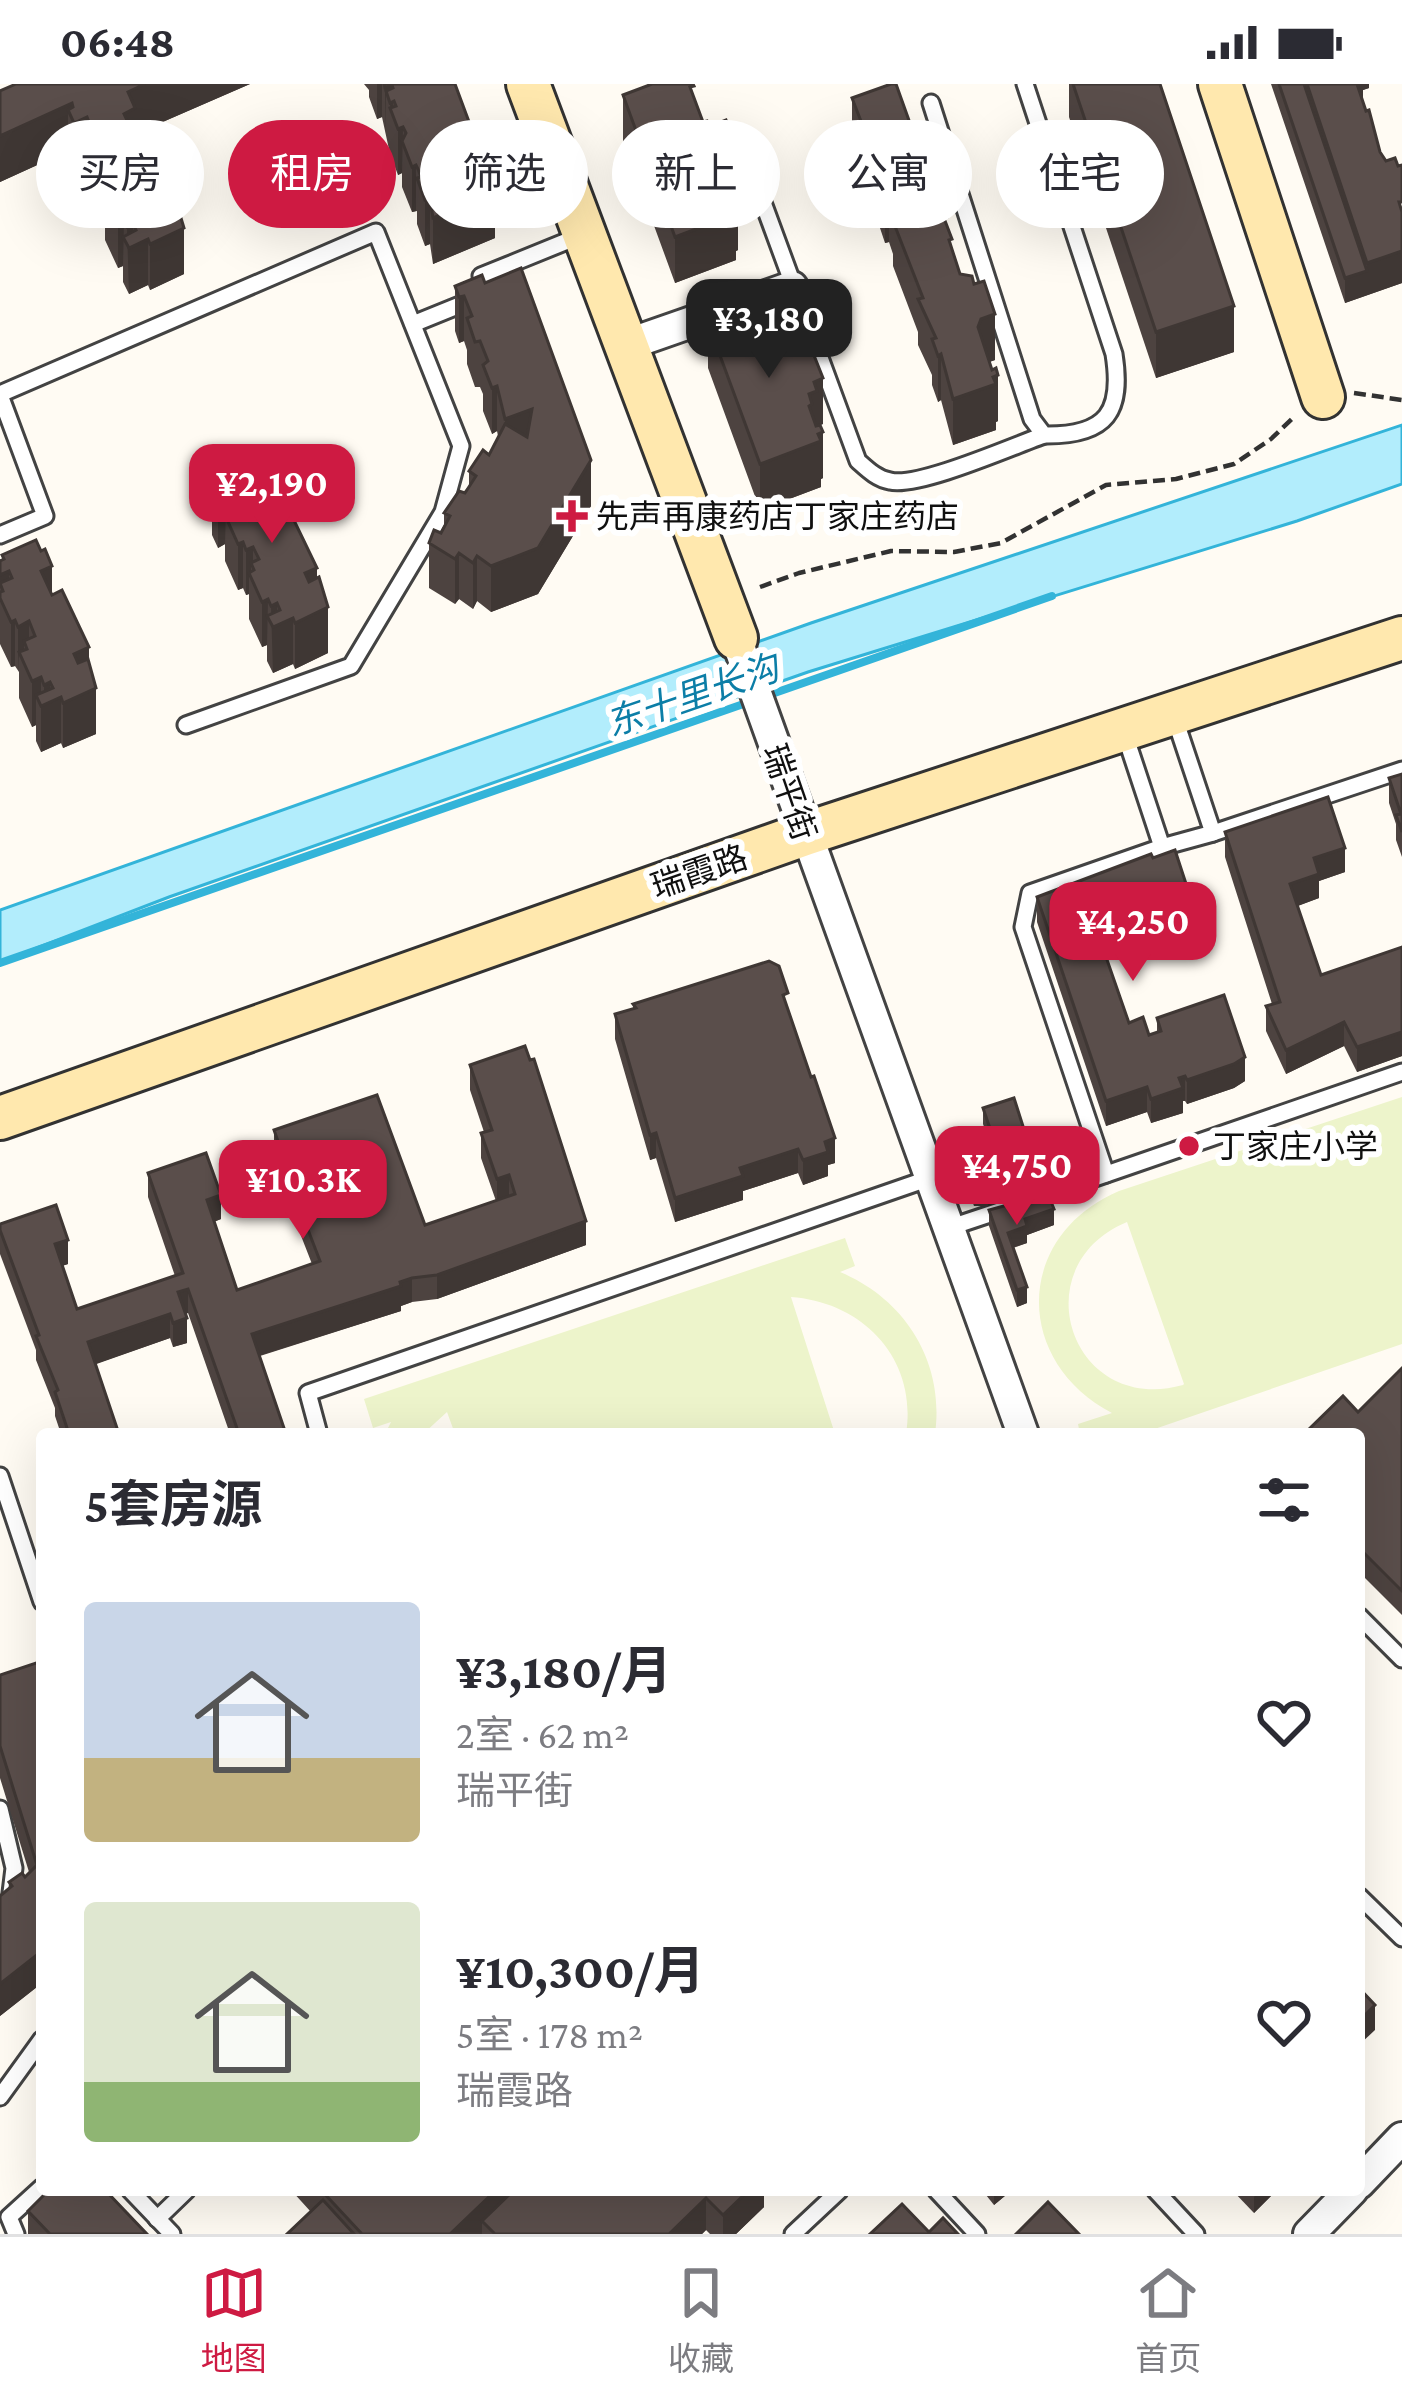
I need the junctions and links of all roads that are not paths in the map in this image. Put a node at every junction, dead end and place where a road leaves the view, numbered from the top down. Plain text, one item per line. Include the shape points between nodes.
1 (528, 84) edge
2 (1025, 84) edge
3 (1220, 84) edge
4 (932, 103) dead end
5 (771, 228) edge
6 (585, 234) junction
7 (792, 287) junction
8 (413, 324) junction
9 (626, 345) junction
10 (0, 394) edge
11 (1323, 397) road end
12 (1044, 435) junction
13 (0, 535) edge
14 (736, 638) joint
15 (1402, 638) edge
16 (1173, 713) junction
17 (186, 724) dead end
18 (1123, 730) junction
19 (1402, 770) edge
20 (1213, 833) junction
21 (805, 834) junction
22 (1162, 847) junction
23 (1402, 1072) edge
24 (0, 1118) edge
25 (1106, 1174) junction
26 (930, 1178) junction
27 (948, 1228) junction
28 (317, 1428) edge
29 (1021, 1428) edge
30 (0, 1476) edge
31 (36, 1581) edge
32 (1365, 1622) edge
33 (1402, 1659) edge
34 (0, 1809) edge
35 (1365, 1902) edge
36 (0, 1907) edge
37 (1402, 1938) edge
38 (36, 2047) edge
39 (0, 2097) edge
40 (1402, 2138) edge
41 (1365, 2176) edge
42 (36, 2192) edge
43 (136, 2196) edge
44 (181, 2196) edge
45 (834, 2196) edge
46 (942, 2196) edge
47 (1161, 2196) edge
48 (1346, 2196) edge
49 (157, 2218) junction
50 (16, 2234) edge
51 (172, 2234) edge
52 (793, 2234) edge
53 (977, 2234) edge
54 (1196, 2234) edge
55 (1309, 2234) edge

1 - 6 street, 瑞平街
2 - 12 lane via 1119,388 1103,419
3 - 11 street
4 - 12 lane via 1032,419
5 - 7 lane
6 - 8 lane via 481,276 488,294
6 - 9 street, 瑞平街
7 - 9 street
7 - 12 lane via 858,461 872,474 914,481
8 - 10 lane via 376,232
8 - 17 lane via 461,446 443,512 351,666
9 - 14 street, 瑞平街
10 - 13 lane via 45,516
14 - 21 street, 瑞平街
15 - 16 street, 瑞霞路
16 - 18 street, 瑞霞路
16 - 20 lane
18 - 21 street, 瑞霞路
18 - 22 lane
19 - 20 lane
20 - 22 lane
21 - 24 street, 瑞霞路
21 - 26 street, 瑞平街
22 - 25 lane via 1030,893 1023,927
23 - 25 lane
25 - 27 lane
26 - 27 street, 瑞平街
26 - 28 lane via 308,1393
27 - 29 street, 瑞平街
30 - 31 lane
32 - 33 lane
34 - 36 lane via 14,1868 10,1901
35 - 37 lane
38 - 39 lane
40 - 41 street
42 - 50 lane via 9,2217
43 - 49 lane
44 - 49 lane
45 - 52 lane
46 - 53 lane
47 - 54 lane
48 - 55 street
49 - 51 lane

